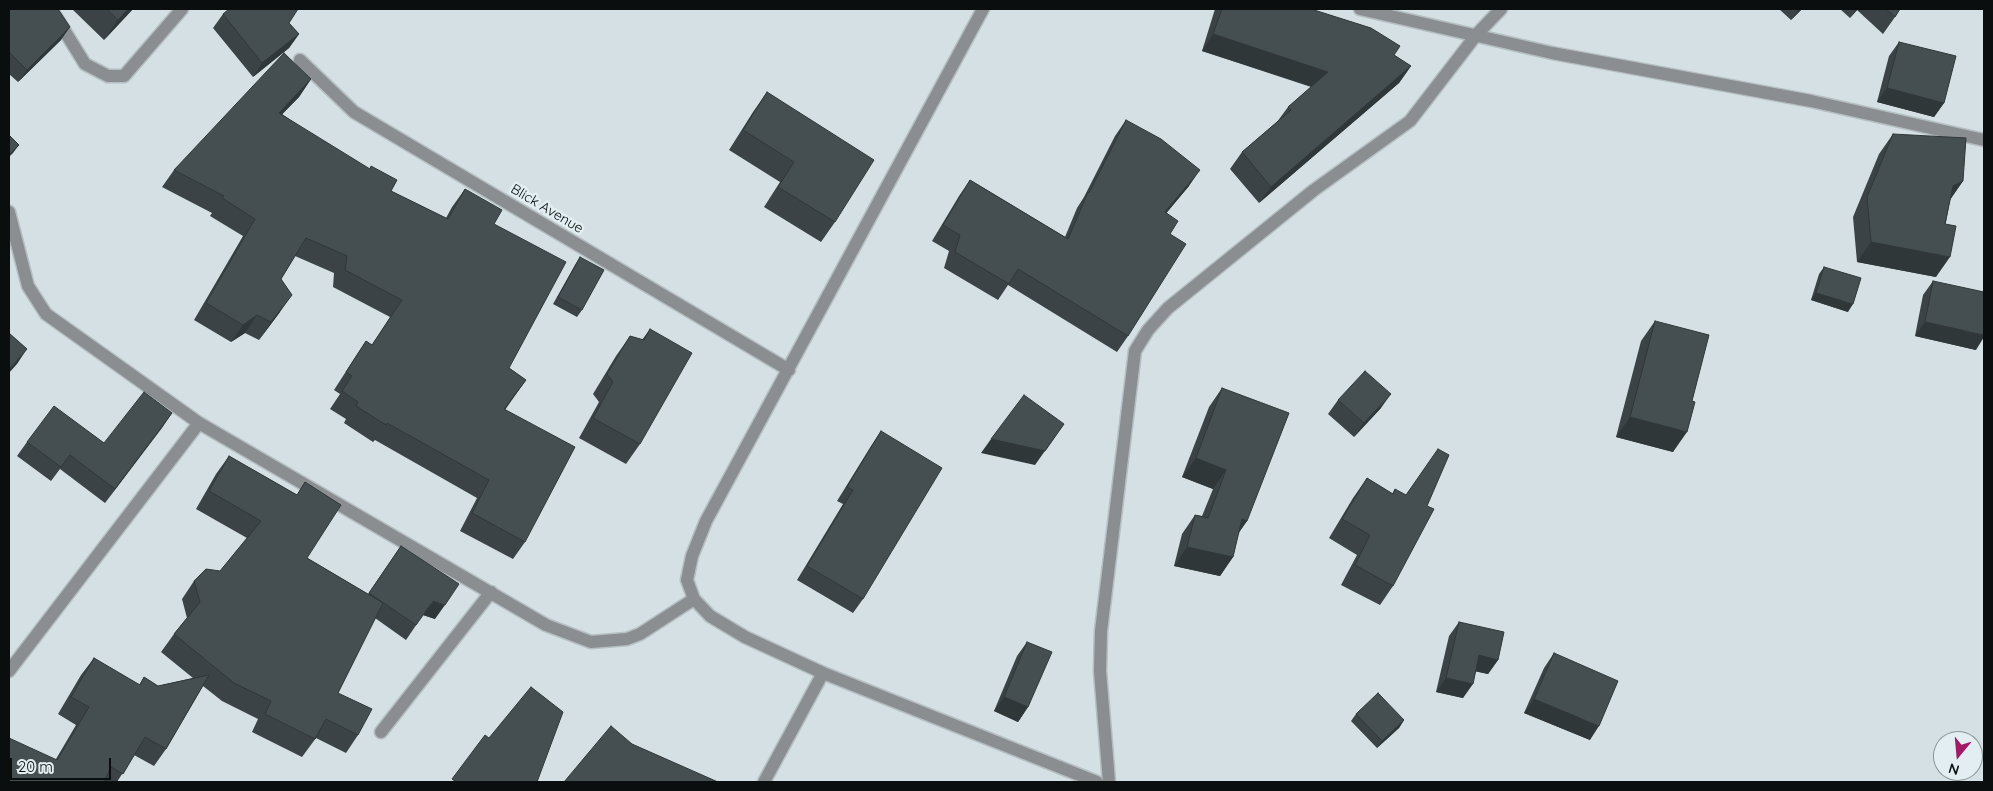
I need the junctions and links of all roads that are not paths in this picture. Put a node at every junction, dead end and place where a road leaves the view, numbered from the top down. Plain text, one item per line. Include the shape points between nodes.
1 (51, 9) edge
2 (182, 9) edge
3 (983, 9) edge
4 (1360, 9) edge
5 (1501, 9) edge
6 (1477, 34) junction
7 (300, 60) dead end
8 (1984, 140) edge
9 (9, 212) edge
10 (789, 370) junction
11 (199, 423) junction
12 (491, 592) junction
13 (694, 599) junction
14 (9, 671) edge
15 (823, 673) junction
16 (381, 732) dead end
17 (764, 782) edge
18 (1098, 782) edge
19 (1109, 782) edge

1 - 2 street via 85,64 108,76 124,76
3 - 10 street
4 - 6 street
5 - 6 street
6 - 8 street via 1552,53 1811,101
6 - 19 street via 1410,121 1314,190 1168,308 1135,351 1100,631
7 - 10 street, Blick Avenue via 354,112
9 - 11 street via 28,286 46,314
10 - 13 street via 706,521 692,556 687,580
11 - 12 street
11 - 14 street
12 - 13 street via 546,625 591,642 627,640
12 - 16 street
13 - 15 street via 710,616 745,637
15 - 17 street
15 - 18 street

